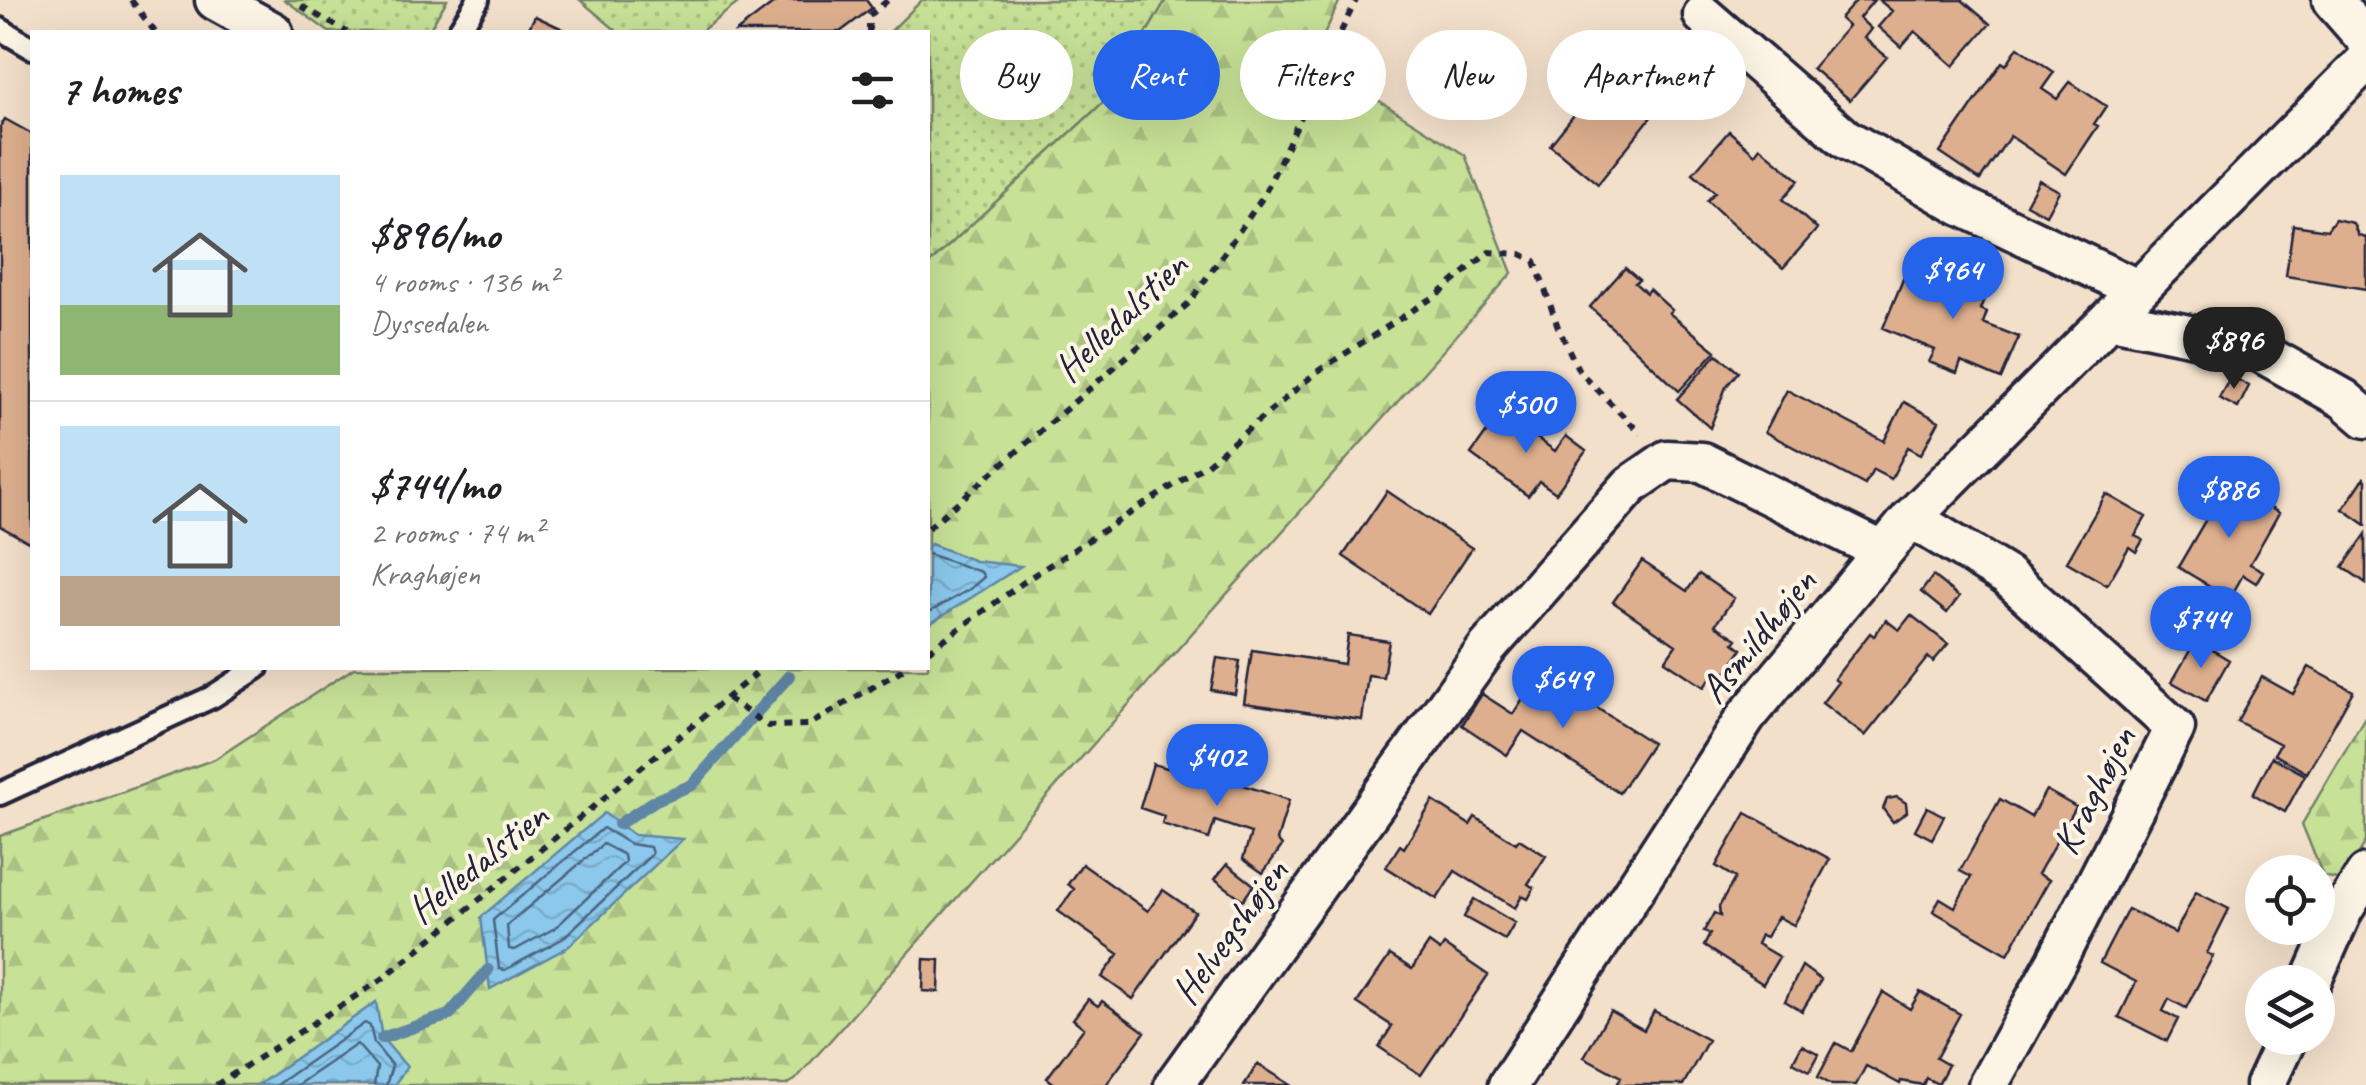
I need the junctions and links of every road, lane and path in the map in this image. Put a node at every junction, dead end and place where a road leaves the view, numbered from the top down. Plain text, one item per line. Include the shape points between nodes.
1 (131, 0) edge
2 (216, 0) edge
3 (292, 0) edge
4 (478, 0) edge
5 (888, 0) edge
6 (1356, 0) edge
7 (2332, 0) edge
8 (1702, 15) dead end
9 (0, 29) edge
10 (153, 30) edge
11 (269, 30) edge
12 (344, 30) edge
13 (459, 30) edge
14 (869, 30) edge
15 (2366, 39) edge
16 (30, 47) edge
17 (2366, 61) edge
18 (2138, 288) junction
19 (2111, 319) junction
20 (2366, 418) edge
21 (1667, 460) junction
22 (1911, 518) junction
23 (930, 526) edge
24 (1882, 551) junction
25 (930, 650) edge
26 (254, 670) edge
27 (760, 670) edge
28 (902, 670) edge
29 (727, 698) junction
30 (0, 794) edge
31 (2366, 874) edge
32 (2319, 965) edge
33 (2279, 1055) edge
34 (216, 1085) edge
35 (1174, 1085) edge
36 (1508, 1085) edge
37 (1988, 1085) edge
38 (2266, 1085) edge

1 - 10 path
2 - 11 street
3 - 12 path
4 - 13 lane
5 - 14 path via 869,16
6 - 23 path, Helledalstien via 1264,197 1189,303
7 - 15 street
8 - 18 street via 1846,140 1962,206
9 - 16 lane
17 - 18 street, Asmildhøjen
18 - 19 street, Asmildhøjen
19 - 20 street via 2253,348 2344,398
19 - 22 street, Asmildhøjen
21 - 24 street via 1702,462
21 - 25 path via 1579,371 1535,261 1488,252 1440,293 1318,371 1206,464
21 - 35 street, Helvegshøjen via 1632,485 1488,647
22 - 24 street, Asmildhøjen
22 - 37 street, Kraghøjen via 2007,576 2175,728
24 - 36 street, Asmildhøjen via 1746,717
26 - 30 lane via 212,697
27 - 29 path, Helledalstien
28 - 29 path via 809,724 768,726
29 - 34 path, Helledalstien via 381,980
31 - 32 street
33 - 38 street

